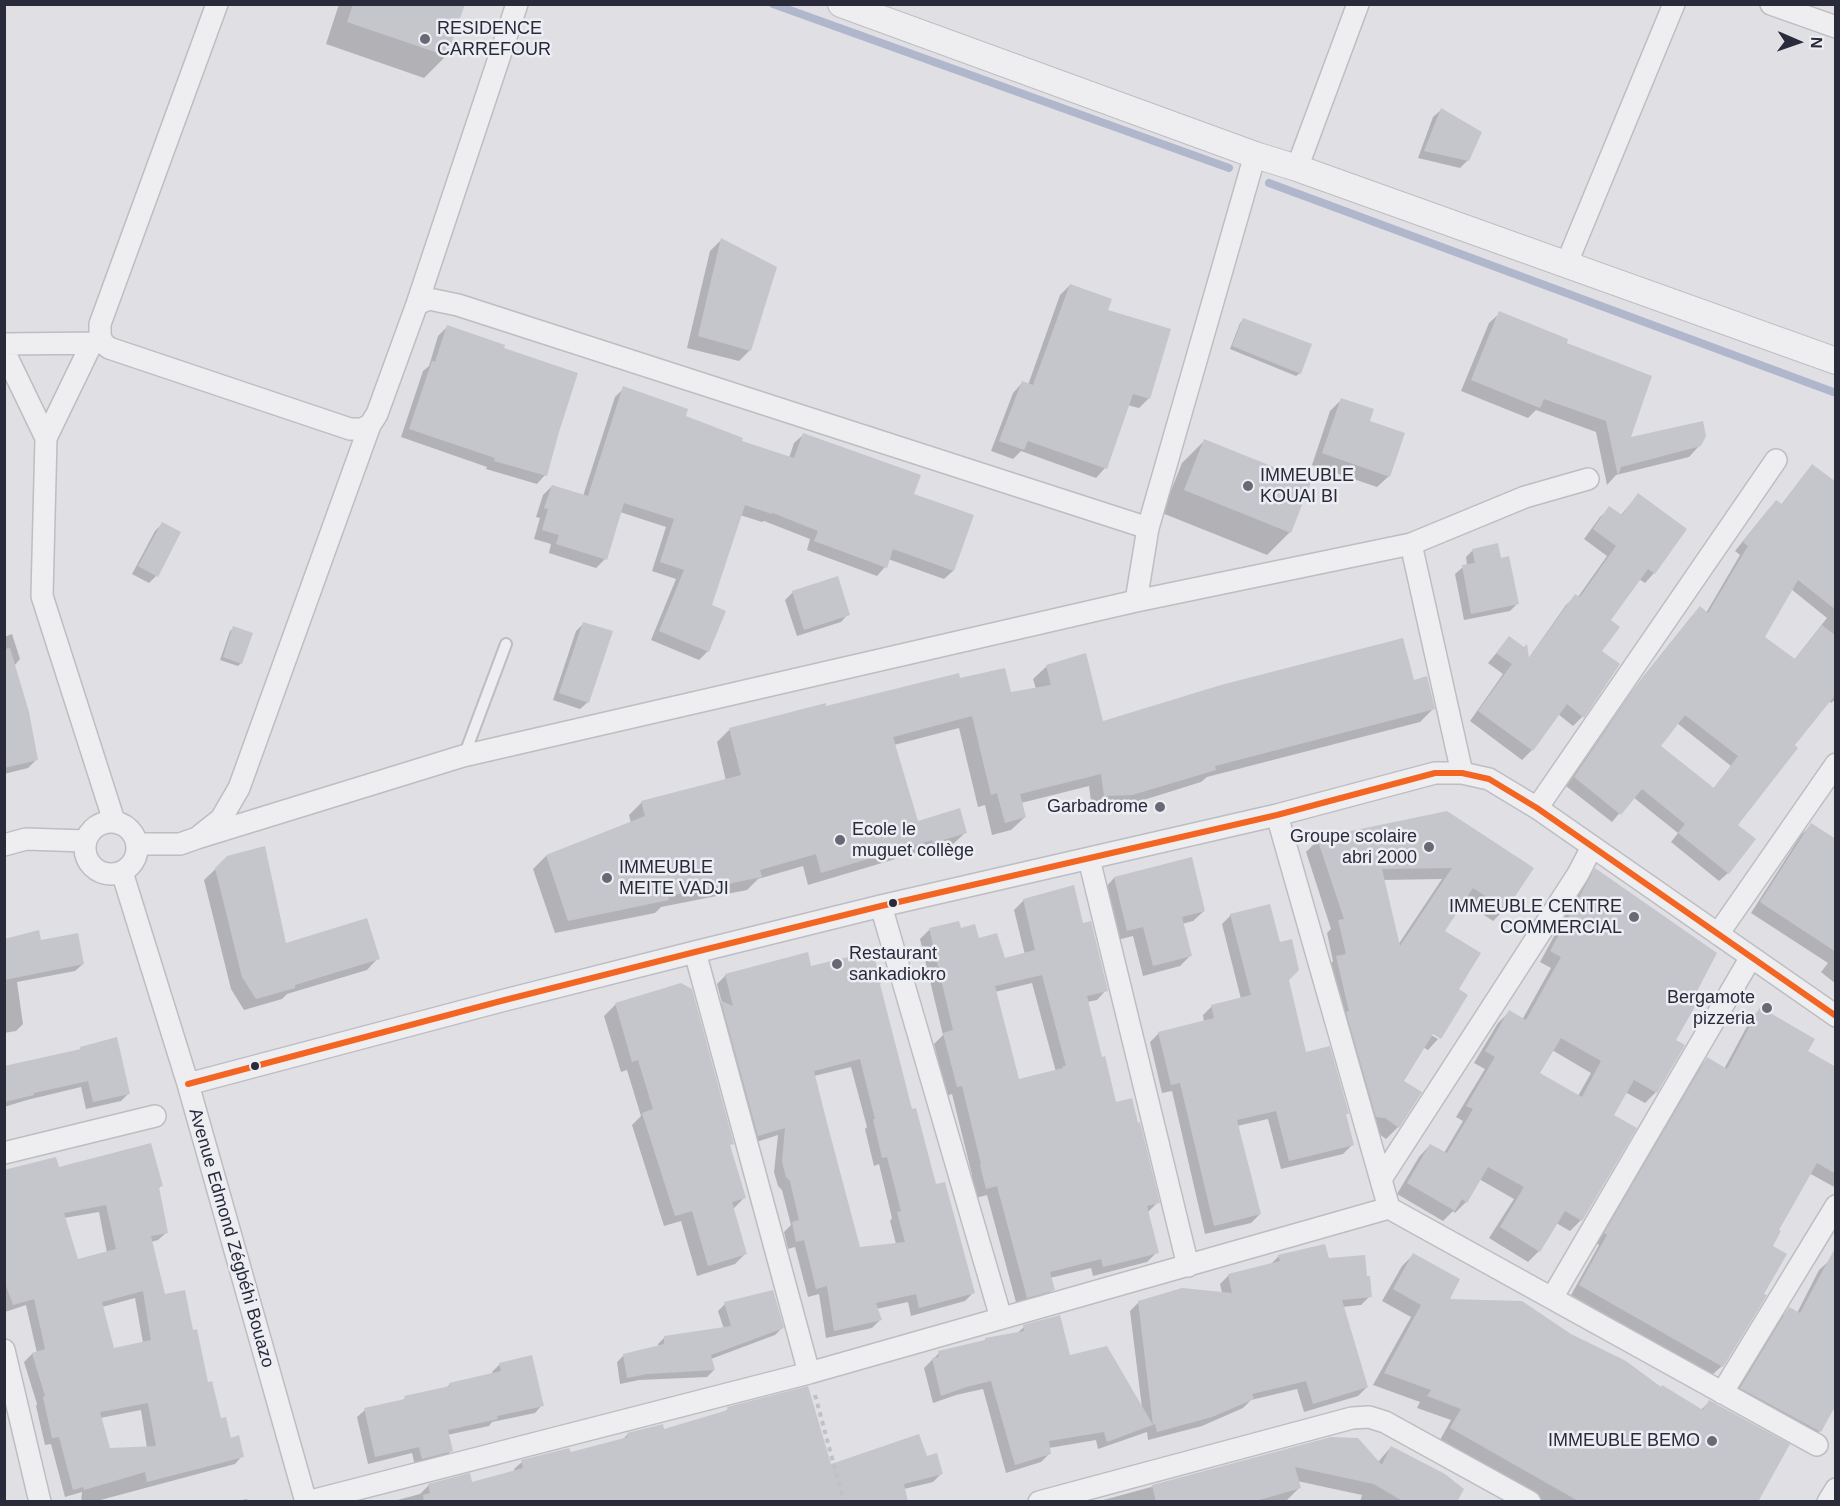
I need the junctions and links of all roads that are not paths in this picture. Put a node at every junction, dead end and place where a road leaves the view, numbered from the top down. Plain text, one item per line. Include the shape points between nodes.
1 (218, 4) edge
2 (517, 4) edge
3 (841, 4) edge
4 (1358, 4) edge
5 (1674, 4) edge
6 (1771, 4) edge
7 (1836, 27) edge
8 (1255, 155) junction
9 (1297, 168) junction
10 (1566, 265) junction
11 (417, 304) junction
12 (97, 343) junction
13 (4, 344) edge
14 (4, 351) edge
15 (1836, 361) edge
16 (370, 425) junction
17 (46, 438) junction
18 (1776, 460) dead end
19 (1588, 478) dead end
20 (1148, 528) junction
21 (1411, 544) junction
22 (1136, 601) junction
23 (506, 644) dead end
24 (463, 756) junction
25 (1836, 764) edge
26 (1462, 773) junction
27 (1536, 808) junction
28 (1277, 814) junction
29 (114, 821) junction
30 (197, 838) junction
31 (86, 842) junction
32 (137, 844) junction
33 (4, 845) edge
34 (1592, 847) junction
35 (1089, 859) junction
36 (122, 872) junction
37 (881, 906) junction
38 (1718, 934) junction
39 (695, 952) junction
40 (1751, 957) junction
41 (1836, 1016) edge
42 (188, 1084) junction
43 (154, 1116) dead end
44 (4, 1153) edge
45 (1381, 1179) junction
46 (1836, 1206) edge
47 (1389, 1208) junction
48 (1188, 1266) junction
49 (1552, 1298) junction
50 (1001, 1318) junction
51 (4, 1350) edge
52 (809, 1373) junction
53 (1722, 1393) junction
54 (1817, 1445) dead end
55 (1836, 1489) edge
56 (40, 1502) edge
57 (306, 1502) edge
58 (1039, 1502) edge
59 (1530, 1502) edge
60 (1828, 1502) edge

1 - 12 street via 100,324
2 - 11 street
3 - 8 street
4 - 9 street
5 - 10 street
6 - 7 street
8 - 9 street
8 - 20 street
9 - 10 street
10 - 15 street
11 - 16 street
11 - 20 street via 429,299 458,305
12 - 13 street
12 - 16 street via 350,429
12 - 17 street
14 - 17 street
16 - 30 street via 239,788 221,819
17 - 29 street via 42,596
18 - 27 street
19 - 21 street via 1525,496
20 - 22 street
21 - 22 street
21 - 26 street
22 - 24 street
23 - 24 lane
24 - 30 street
25 - 38 street
26 - 27 street via 1489,779
26 - 28 street via 1435,773
27 - 34 street
28 - 35 street
28 - 45 street
29 - 31 street via 95,827
29 - 32 street via 133,833
30 - 32 street via 180,844
31 - 33 street via 26,838
31 - 36 street via 85,851 94,868 102,873
32 - 36 street via 136,855
34 - 38 street
34 - 45 street
35 - 37 street
35 - 48 street
36 - 42 street, Avenue Edmond Zégbéhi Bouazo
37 - 39 street
37 - 50 street
38 - 40 street
39 - 42 street
39 - 52 street
40 - 41 street
40 - 49 street
42 - 57 street, Avenue Edmond Zégbéhi Bouazo
43 - 44 street
45 - 47 street
46 - 53 street
47 - 48 street
47 - 49 street
48 - 50 street
49 - 53 street
50 - 52 street
51 - 56 street
52 - 57 street
53 - 54 street
55 - 60 street
58 - 59 street via 1352,1418 1370,1417

